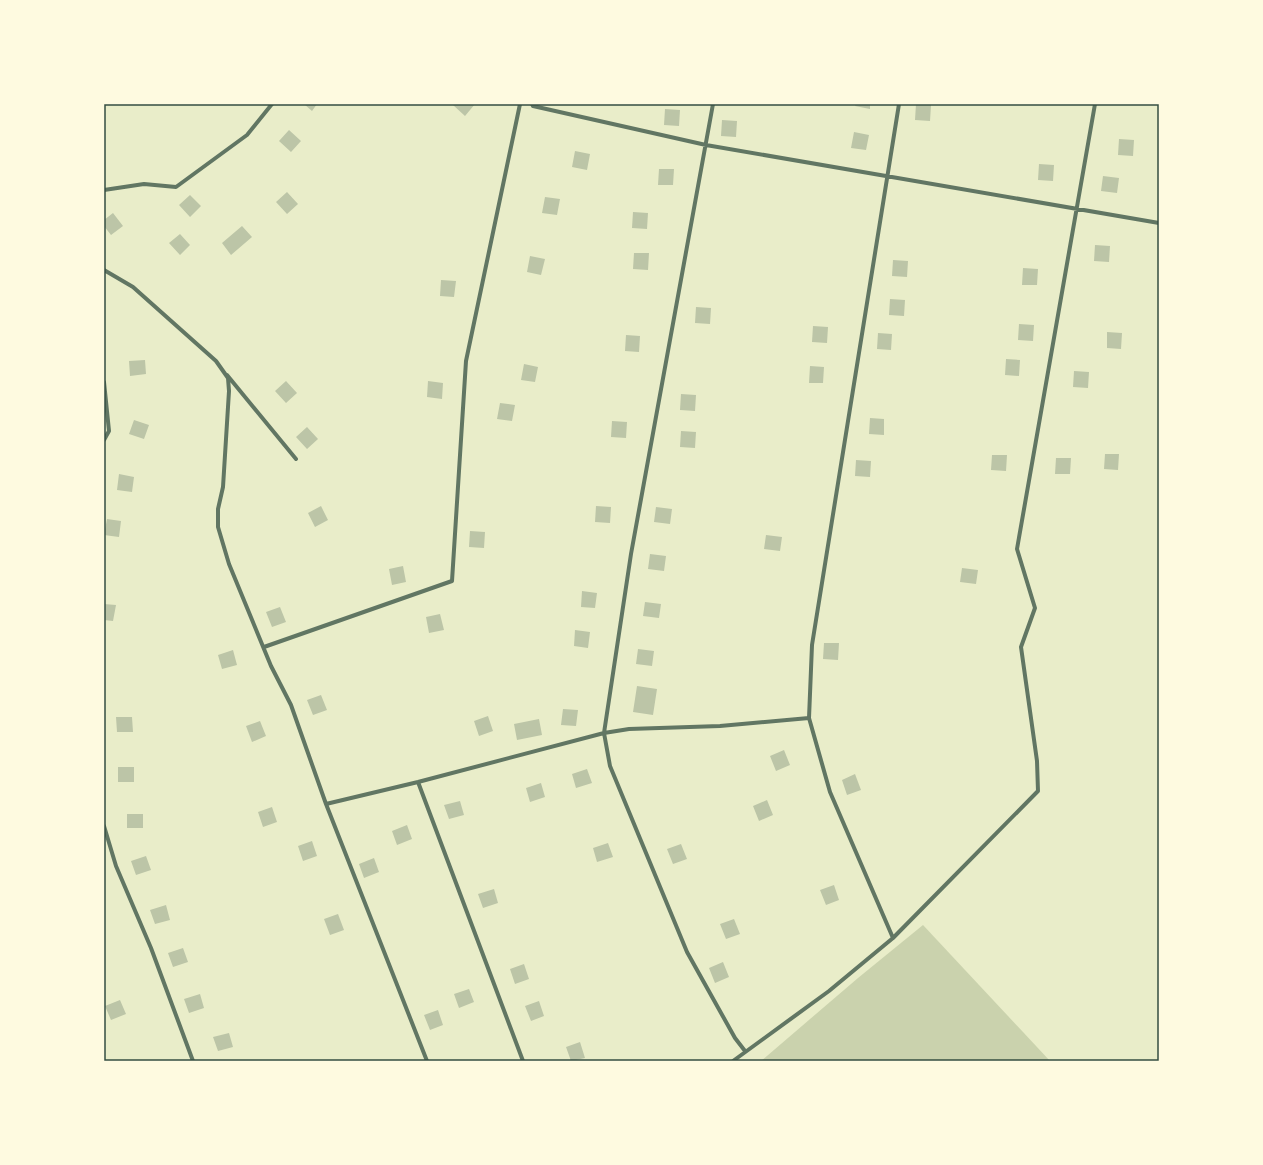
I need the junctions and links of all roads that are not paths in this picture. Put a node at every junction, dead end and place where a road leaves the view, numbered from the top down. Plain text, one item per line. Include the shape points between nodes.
1 (272, 104) edge
2 (520, 104) edge
3 (532, 104) edge
4 (713, 104) edge
5 (899, 104) edge
6 (1095, 104) edge
7 (706, 145) junction
8 (888, 176) junction
9 (104, 190) edge
10 (1078, 208) junction
11 (1159, 223) edge
12 (104, 270) edge
13 (223, 370) junction
14 (104, 382) edge
15 (104, 440) edge
16 (296, 459) dead end
17 (264, 647) junction
18 (809, 718) junction
19 (604, 733) junction
20 (418, 782) junction
21 (326, 804) junction
22 (104, 826) edge
23 (893, 938) junction
24 (744, 1051) junction
25 (193, 1061) edge
26 (426, 1061) edge
27 (523, 1061) edge
28 (733, 1061) edge

1 - 9 street via 246,135 176,187 144,184
2 - 17 street via 466,361 452,581
3 - 7 street
4 - 7 street
5 - 8 street
6 - 10 street
7 - 8 street
7 - 19 street via 631,554
8 - 10 street
8 - 18 street via 812,645
10 - 11 street
10 - 23 street via 1017,549 1035,608 1021,647 1037,761 1038,791
12 - 13 street via 134,287
13 - 16 street
13 - 17 street via 228,378 229,391 218,527 229,564
14 - 15 street via 109,432
17 - 21 street via 291,705
18 - 19 street via 720,726 629,729
18 - 23 street via 830,792
19 - 20 street
19 - 24 street via 610,766 687,952
20 - 21 street
20 - 27 street
21 - 26 street
22 - 25 street via 116,866 151,948
23 - 24 street via 829,991
24 - 28 street

